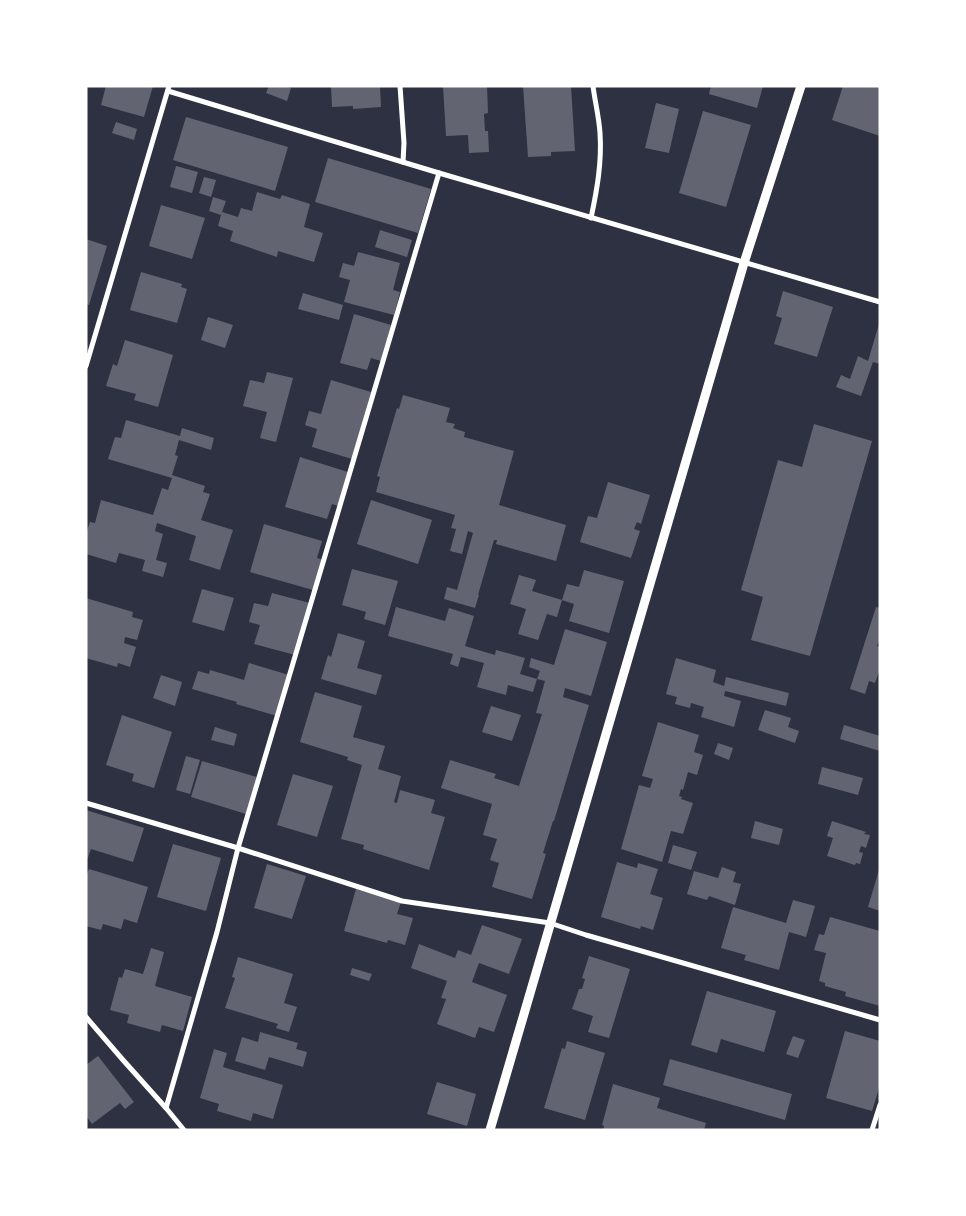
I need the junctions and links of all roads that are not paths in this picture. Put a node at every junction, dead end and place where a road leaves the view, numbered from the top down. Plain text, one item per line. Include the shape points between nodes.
1 (400, 86) edge
2 (593, 86) edge
3 (801, 86) edge
4 (169, 89) edge
5 (403, 162) junction
6 (439, 173) junction
7 (591, 218) junction
8 (744, 263) junction
9 (880, 302) edge
10 (86, 366) edge
11 (86, 803) edge
12 (238, 848) junction
13 (550, 923) junction
14 (86, 1017) edge
15 (880, 1020) edge
16 (880, 1105) edge
17 (166, 1108) junction
18 (184, 1130) edge
19 (490, 1130) edge
20 (872, 1130) edge

1 - 5 street
2 - 7 street via 600,132 600,165
3 - 8 street
4 - 5 street
4 - 10 street
5 - 6 street
6 - 7 street
6 - 12 street
7 - 8 street
8 - 9 street
8 - 13 street
11 - 12 street
12 - 13 street via 402,901
12 - 17 street
13 - 15 street
13 - 19 street
14 - 17 street
16 - 20 street
17 - 18 street

